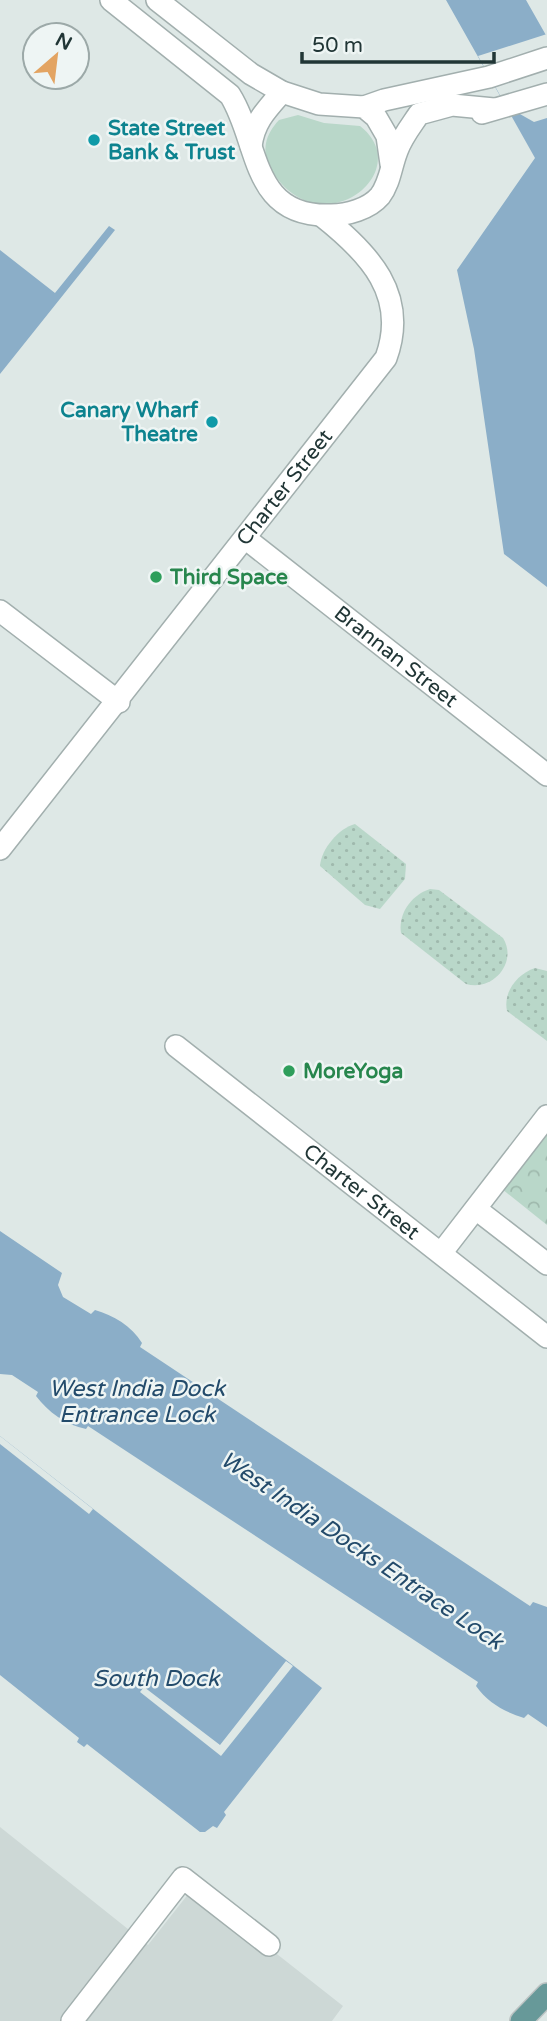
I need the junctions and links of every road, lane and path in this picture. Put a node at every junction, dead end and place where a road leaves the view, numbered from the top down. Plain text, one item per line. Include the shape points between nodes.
1 (111, 0) edge
2 (157, 0) edge
3 (547, 58) edge
4 (282, 92) junction
5 (547, 94) edge
6 (364, 107) junction
7 (251, 149) junction
8 (391, 165) junction
9 (322, 216) junction
10 (245, 538) junction
11 (0, 611) edge
12 (119, 702) junction
13 (547, 775) edge
14 (0, 849) edge
15 (176, 1046) dead end
16 (547, 1116) edge
17 (476, 1209) junction
18 (442, 1252) junction
19 (547, 1264) edge
20 (547, 1337) edge
21 (269, 1945) dead end
22 (547, 1994) edge
23 (72, 2021) edge
24 (521, 2021) edge

1 - 7 street via 230,95 241,113
2 - 4 street via 251,74
3 - 6 street
4 - 6 street via 319,104
4 - 7 street via 260,117
5 - 8 street via 429,125 403,138
6 - 8 street via 387,136
7 - 9 street via 263,180 279,200
8 - 9 street via 385,188 372,203
9 - 10 street, Charter Street via 367,257 391,300 392,342 386,358
10 - 12 street, Charter Street
10 - 13 street, Brannan Street
11 - 12 street
12 - 14 street, Charter Street
15 - 18 street, Charter Street
16 - 17 street
17 - 18 street
17 - 19 street
18 - 20 street, Charter Street
21 - 23 street via 183,1878
22 - 24 main road

